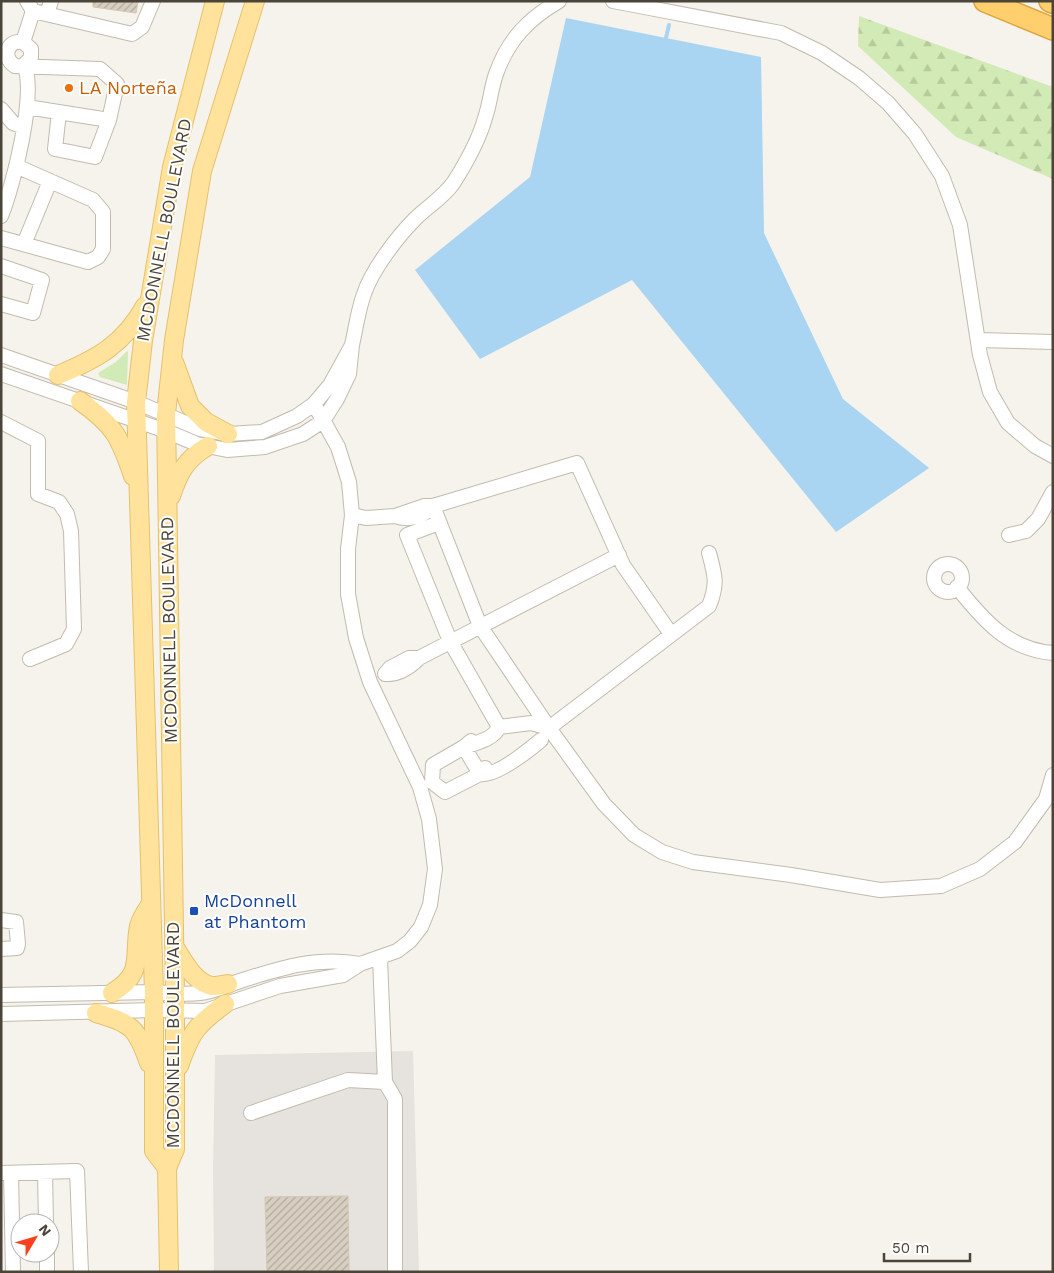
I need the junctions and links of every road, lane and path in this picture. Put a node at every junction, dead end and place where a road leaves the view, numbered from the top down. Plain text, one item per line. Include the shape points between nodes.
1 (154, 1) edge
2 (215, 1) edge
3 (255, 1) edge
4 (559, 1) edge
5 (612, 1) edge
6 (985, 1) edge
7 (40, 7) edge
8 (1053, 29) edge
9 (24, 42) junction
10 (24, 65) junction
11 (27, 107) junction
12 (1, 109) edge
13 (59, 112) junction
14 (109, 120) junction
15 (24, 127) junction
16 (16, 166) junction
17 (50, 181) junction
18 (1, 216) edge
19 (1, 238) edge
20 (24, 244) junction
21 (1, 266) edge
22 (150, 297) junction
23 (1, 304) edge
24 (978, 340) junction
25 (1053, 342) edge
26 (352, 345) junction
27 (1, 355) edge
28 (172, 357) junction
29 (1, 374) edge
30 (58, 374) junction
31 (80, 401) junction
32 (136, 402) junction
33 (314, 404) junction
34 (137, 421) junction
35 (323, 421) junction
36 (1, 422) edge
37 (166, 423) junction
38 (228, 434) junction
39 (208, 446) junction
40 (1053, 456) edge
41 (139, 486) junction
42 (1053, 492) edge
43 (167, 505) junction
44 (433, 506) junction
45 (352, 515) junction
46 (439, 523) junction
47 (1009, 535) dead end
48 (709, 553) dead end
49 (618, 555) junction
50 (957, 587) dead end
51 (480, 626) junction
52 (671, 634) junction
53 (450, 641) junction
54 (1053, 653) edge
55 (30, 659) dead end
56 (370, 682) junction
57 (499, 727) junction
58 (545, 734) junction
59 (464, 747) junction
60 (480, 774) junction
61 (1053, 775) edge
62 (426, 784) junction
63 (151, 902) junction
64 (1, 920) edge
65 (174, 946) junction
66 (1, 949) edge
67 (380, 958) junction
68 (360, 964) junction
69 (228, 984) junction
70 (154, 992) junction
71 (112, 993) junction
72 (1, 995) edge
73 (175, 1003) junction
74 (225, 1004) junction
75 (154, 1010) junction
76 (96, 1013) junction
77 (1, 1014) edge
78 (175, 1076) junction
79 (154, 1077) junction
80 (385, 1082) junction
81 (251, 1113) dead end
82 (167, 1168) junction
83 (45, 1172) junction
84 (6, 1173) edge
85 (46, 1213) edge
86 (13, 1272) edge
87 (81, 1272) edge
88 (170, 1272) edge
89 (395, 1272) edge

1 - 7 street via 142,27 132,34
2 - 22 main road, MCDONNELL BOULEVARD via 172,168
3 - 28 main road, MCDONNELL BOULEVARD via 202,171
4 - 26 street via 540,12 506,51 496,74 485,120 471,150 453,184 414,220 380,265 365,292
5 - 24 street via 781,33 822,53 888,103 942,176 960,225
6 - 8 highway
7 - 9 street
9 - 10 street via 32,53
9 - 10 street via 14,42 7,50 11,63
10 - 11 street via 28,73
10 - 14 street via 100,69 117,84
11 - 13 street
11 - 15 street
12 - 15 street via 13,123
13 - 14 street
13 - 14 street via 55,149 95,157
15 - 16 street
16 - 17 street
16 - 18 street
17 - 20 street
17 - 20 street via 93,200 103,212 103,248 98,257 88,262
19 - 20 street
21 - 23 street via 42,280 33,313
22 - 30 main road via 137,322 119,341 92,360
22 - 32 main road, MCDONNELL BOULEVARD
24 - 25 street
24 - 40 street via 990,392 1008,424
26 - 33 street via 330,385
26 - 35 street via 349,374
27 - 30 street
28 - 37 main road, MCDONNELL BOULEVARD
28 - 38 main road via 190,406 206,422
29 - 31 street
30 - 32 street
31 - 34 street
31 - 41 main road via 111,427
32 - 34 main road, MCDONNELL BOULEVARD
32 - 37 street
33 - 35 street
33 - 38 street via 297,416 262,432
34 - 37 street
34 - 41 main road, MCDONNELL BOULEVARD
35 - 39 street via 303,434 265,447 226,450
35 - 45 street via 338,447 349,482
36 - 55 street via 38,441 38,494 59,502 68,514 71,531 74,629 66,644
37 - 38 street
37 - 39 street via 197,444
37 - 43 main road, MCDONNELL BOULEVARD
39 - 43 main road via 186,463
41 - 63 main road, MCDONNELL BOULEVARD
42 - 47 street via 1038,519 1026,531
43 - 65 main road, MCDONNELL BOULEVARD
44 - 45 street via 426,513 412,518
44 - 46 street
44 - 49 street via 577,463
45 - 56 street via 348,594 356,638
46 - 51 street
46 - 53 street via 407,535
48 - 52 street via 715,592 709,606
49 - 51 street
49 - 52 street
50 - 54 street via 999,633 1023,647
51 - 53 street
51 - 58 street
52 - 58 street
53 - 56 street via 419,658 409,658
53 - 57 street
56 - 62 street
57 - 58 street via 531,723
57 - 59 street via 492,727
58 - 60 street via 492,763
58 - 61 street via 634,836 662,852 694,862 880,890 941,886 980,869 1015,842 1046,799
59 - 60 street
59 - 62 street via 433,766
60 - 62 street via 445,792
62 - 67 street via 435,869 430,905 421,927 410,941
63 - 70 main road, MCDONNELL BOULEVARD
63 - 71 main road via 139,925 136,967 131,977
64 - 66 street via 16,922 18,944 17,948
65 - 69 main road via 202,982 212,986
65 - 73 main road, MCDONNELL BOULEVARD
67 - 68 street
67 - 80 street
68 - 69 street via 342,960 309,962
68 - 74 street via 344,975 280,986
69 - 73 street
70 - 71 street
70 - 73 street
70 - 75 main road, MCDONNELL BOULEVARD
71 - 72 street
73 - 74 street via 205,1011
73 - 75 street
73 - 78 main road, MCDONNELL BOULEVARD
74 - 78 main road via 202,1021 190,1038
75 - 76 street
75 - 79 main road, MCDONNELL BOULEVARD
76 - 77 street
76 - 79 main road via 119,1019 137,1034
78 - 82 main road, MCDONNELL BOULEVARD via 175,1149
79 - 82 main road, MCDONNELL BOULEVARD via 154,1151
80 - 81 street via 348,1080
80 - 89 street via 395,1099
82 - 88 main road
83 - 84 street
83 - 85 street
83 - 87 street via 77,1171
84 - 86 street

